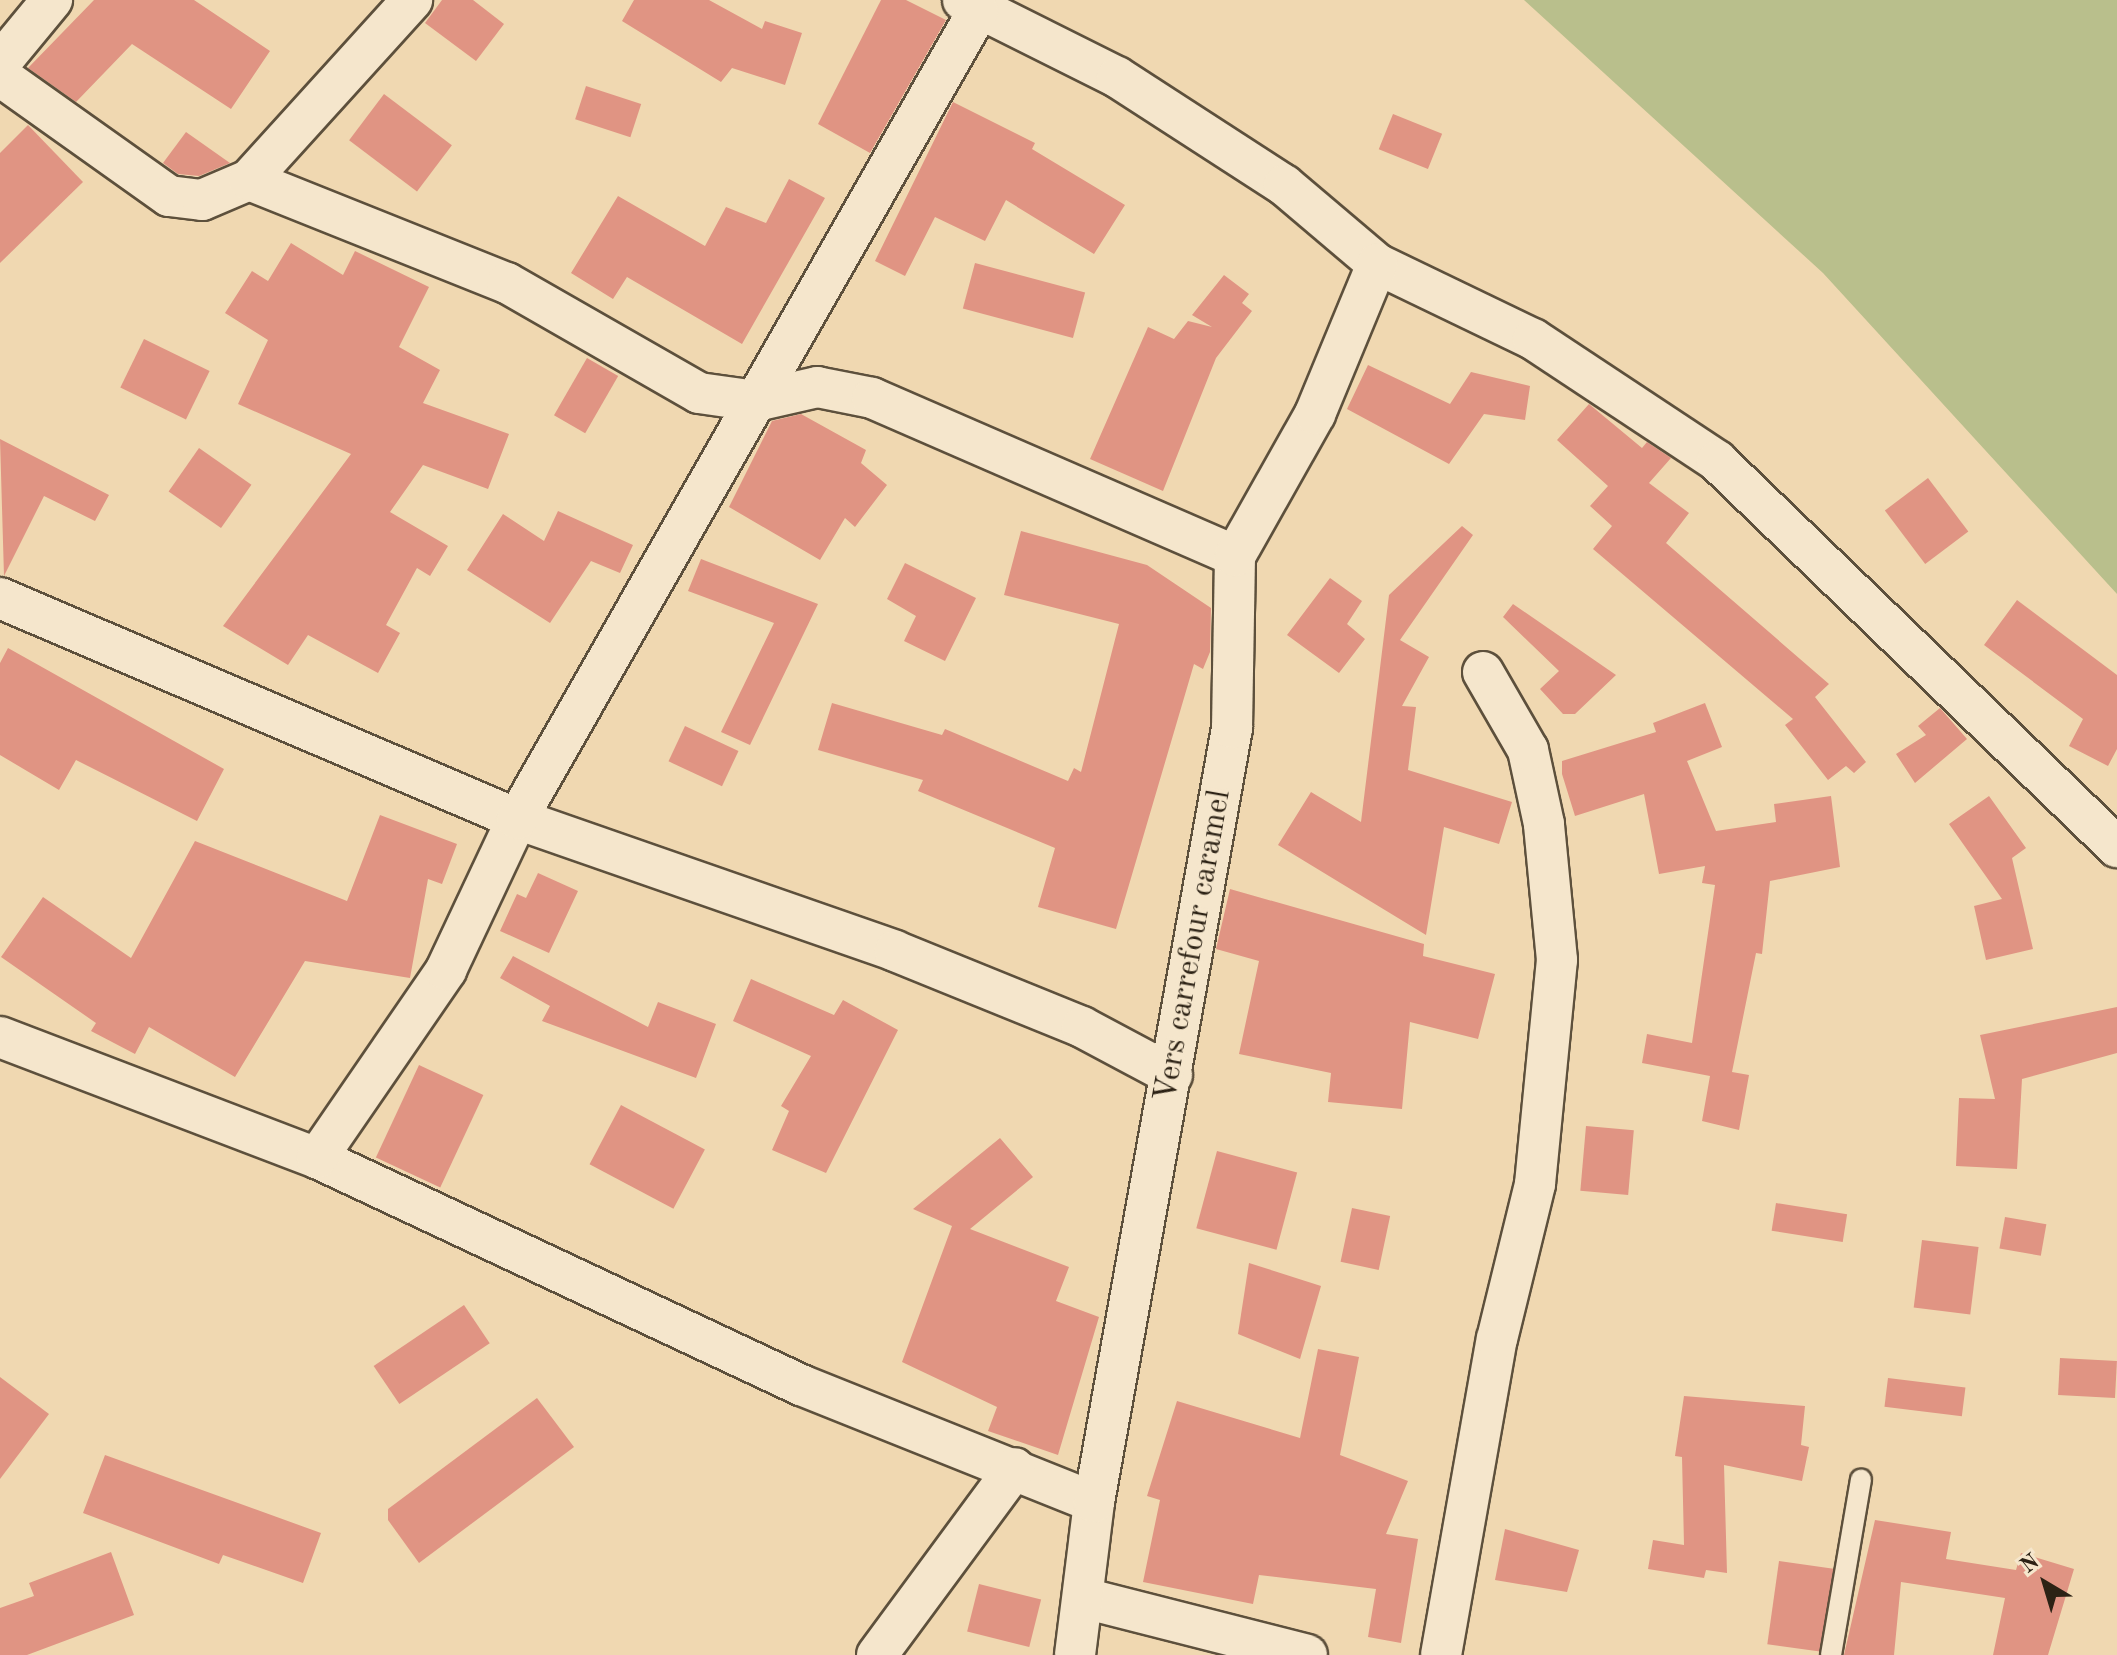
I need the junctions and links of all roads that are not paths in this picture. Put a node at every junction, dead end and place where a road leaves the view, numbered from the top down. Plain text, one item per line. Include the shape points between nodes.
1 (52, 0) edge
2 (412, 0) edge
3 (971, 5) edge
4 (0, 63) edge
5 (0, 76) edge
6 (249, 180) junction
7 (1377, 264) junction
8 (756, 401) junction
9 (1235, 556) junction
10 (0, 598) edge
11 (1483, 672) dead end
12 (517, 819) junction
13 (2117, 847) edge
14 (0, 1037) edge
15 (1172, 1075) junction
16 (317, 1158) junction
17 (1015, 1468) junction
18 (1861, 1480) dead end
19 (1094, 1502) junction
20 (1084, 1598) junction
21 (877, 1655) edge
22 (1075, 1655) edge
23 (1307, 1655) edge
24 (1441, 1655) edge
25 (1831, 1655) edge

1 - 4 street
2 - 6 street
3 - 7 street via 1117,77 1284,185
3 - 8 street
5 - 6 street via 169,196 202,200
6 - 8 street via 507,283 699,393
7 - 9 street, Vers carrefour caramel via 1315,414
7 - 13 street via 1533,339 1717,461
8 - 9 street via 817,387 872,398
8 - 12 street
9 - 15 street, Vers carrefour caramel via 1232,728
10 - 12 street
11 - 24 street via 1528,750 1544,824 1557,960 1535,1184 1497,1339
12 - 15 street via 895,951 1082,1027
12 - 16 street via 446,970
14 - 16 street
15 - 19 street, Vers carrefour caramel
16 - 17 street via 801,1385
17 - 19 street
17 - 21 street
18 - 25 lane
19 - 20 street, Vers carrefour caramel
20 - 22 street, Vers carrefour caramel
20 - 23 street

